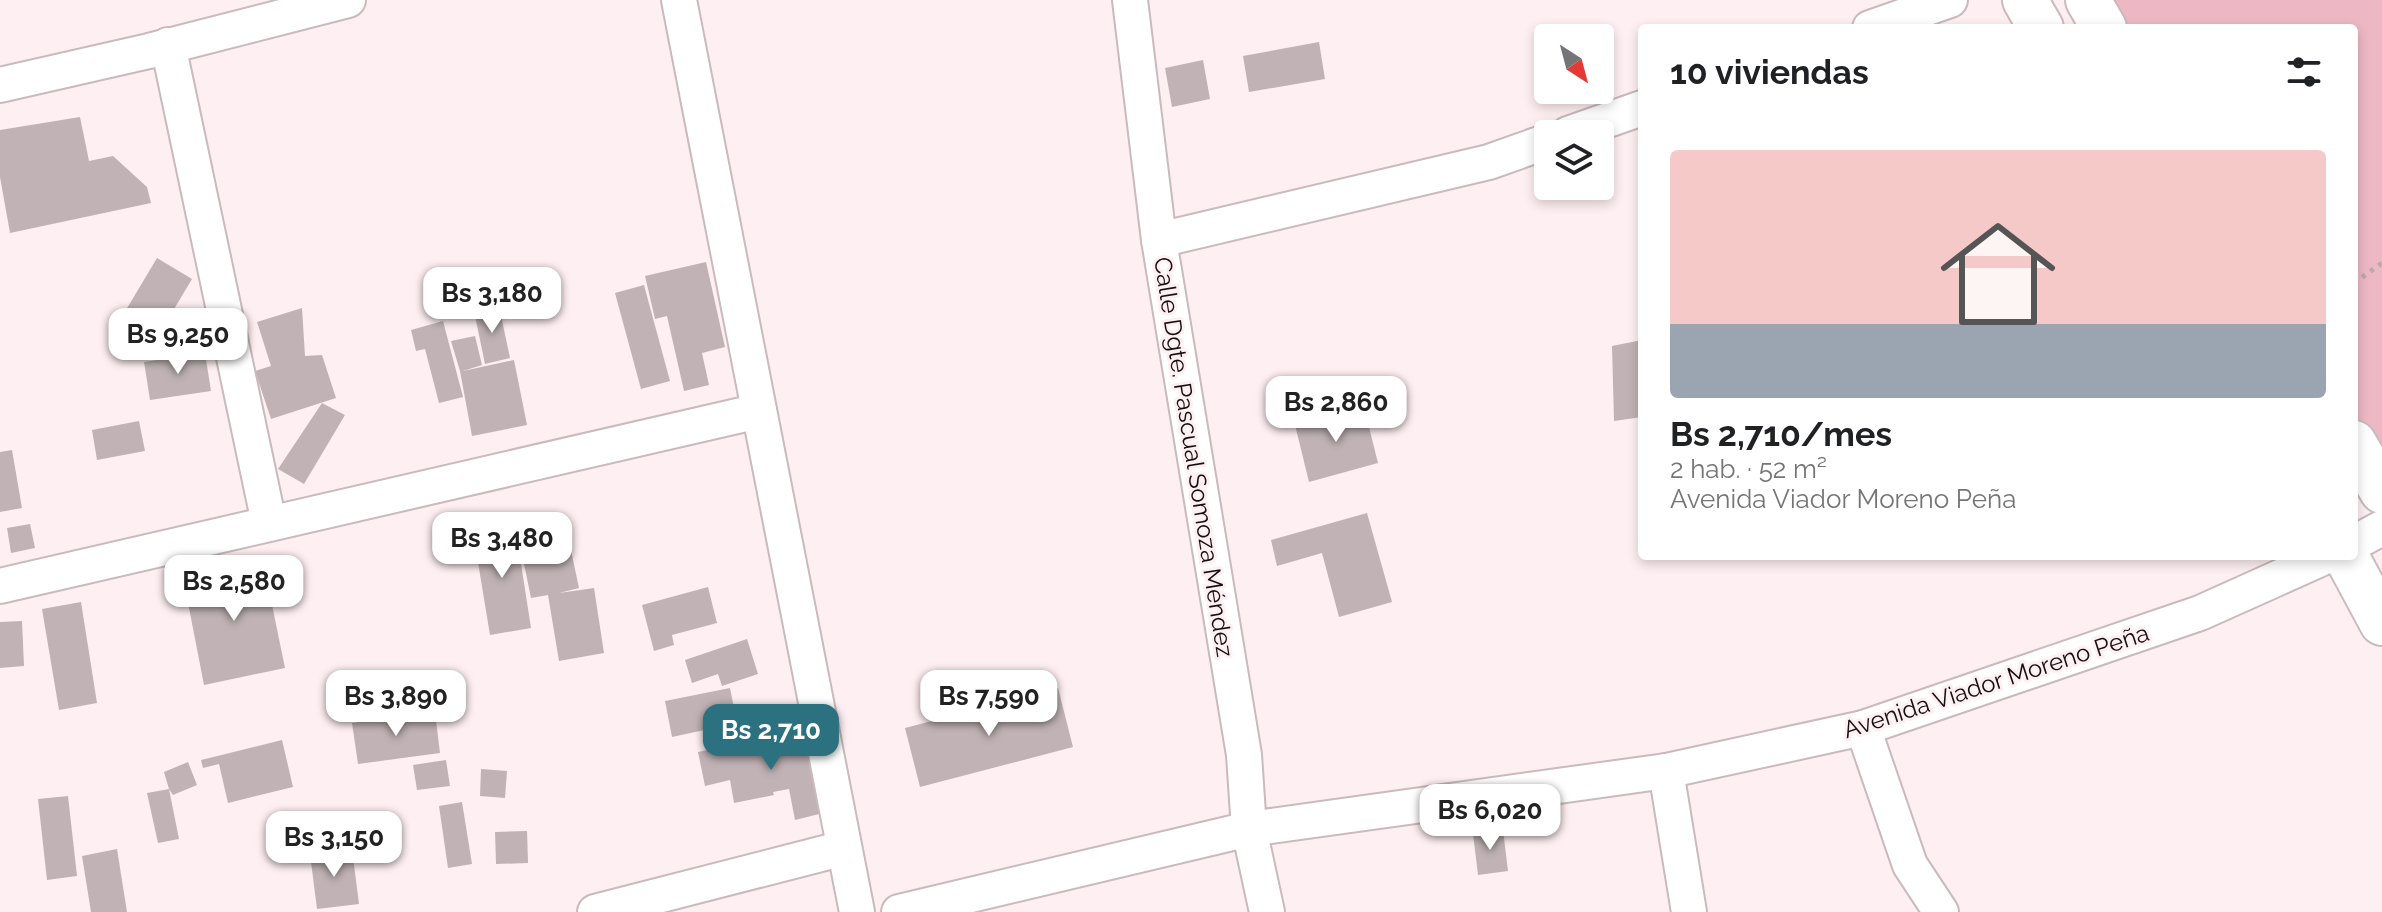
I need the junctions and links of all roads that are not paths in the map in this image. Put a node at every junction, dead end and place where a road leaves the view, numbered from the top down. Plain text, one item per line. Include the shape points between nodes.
1 (348, 0) edge
2 (679, 0) edge
3 (1130, 0) edge
4 (1950, 0) edge
5 (2025, 0) edge
6 (2088, 0) edge
7 (1881, 24) edge
8 (2039, 24) edge
9 (2102, 24) edge
10 (168, 45) junction
11 (0, 85) edge
12 (1638, 109) edge
13 (1608, 120) edge
14 (1534, 146) edge
15 (1159, 240) junction
16 (759, 411) junction
17 (2358, 450) edge
18 (2382, 491) edge
19 (269, 523) junction
20 (2382, 528) edge
21 (2358, 541) edge
22 (2318, 560) edge
23 (2348, 560) edge
24 (0, 586) edge
25 (2382, 623) edge
26 (1863, 728) junction
27 (1666, 771) junction
28 (1249, 829) junction
29 (844, 848) junction
30 (595, 912) edge
31 (857, 912) edge
32 (899, 912) edge
33 (1267, 912) edge
34 (1689, 912) edge
35 (1941, 912) edge

1 - 10 street
2 - 16 street
3 - 15 street, Calle Dgte. Pascual Somoza Méndez
4 - 7 street
5 - 8 main road
6 - 9 main road
10 - 11 street
10 - 19 street
12 - 13 street
14 - 15 street via 1489,162
15 - 28 street, Calle Dgte. Pascual Somoza Méndez via 1244,755
16 - 19 street
16 - 29 street
17 - 18 main road
19 - 24 street
20 - 21 street
22 - 26 street, Avenida Viador Moreno Peña via 2200,613
23 - 25 main road
26 - 27 street, Avenida Viador Moreno Peña
26 - 35 street via 1910,865
27 - 28 street, Avenida Viador Moreno Peña
27 - 34 street
28 - 32 street, Avenida Viador Moreno Peña
28 - 33 street, Calle Dgte. Pascual Somoza Méndez
29 - 30 street
29 - 31 street

